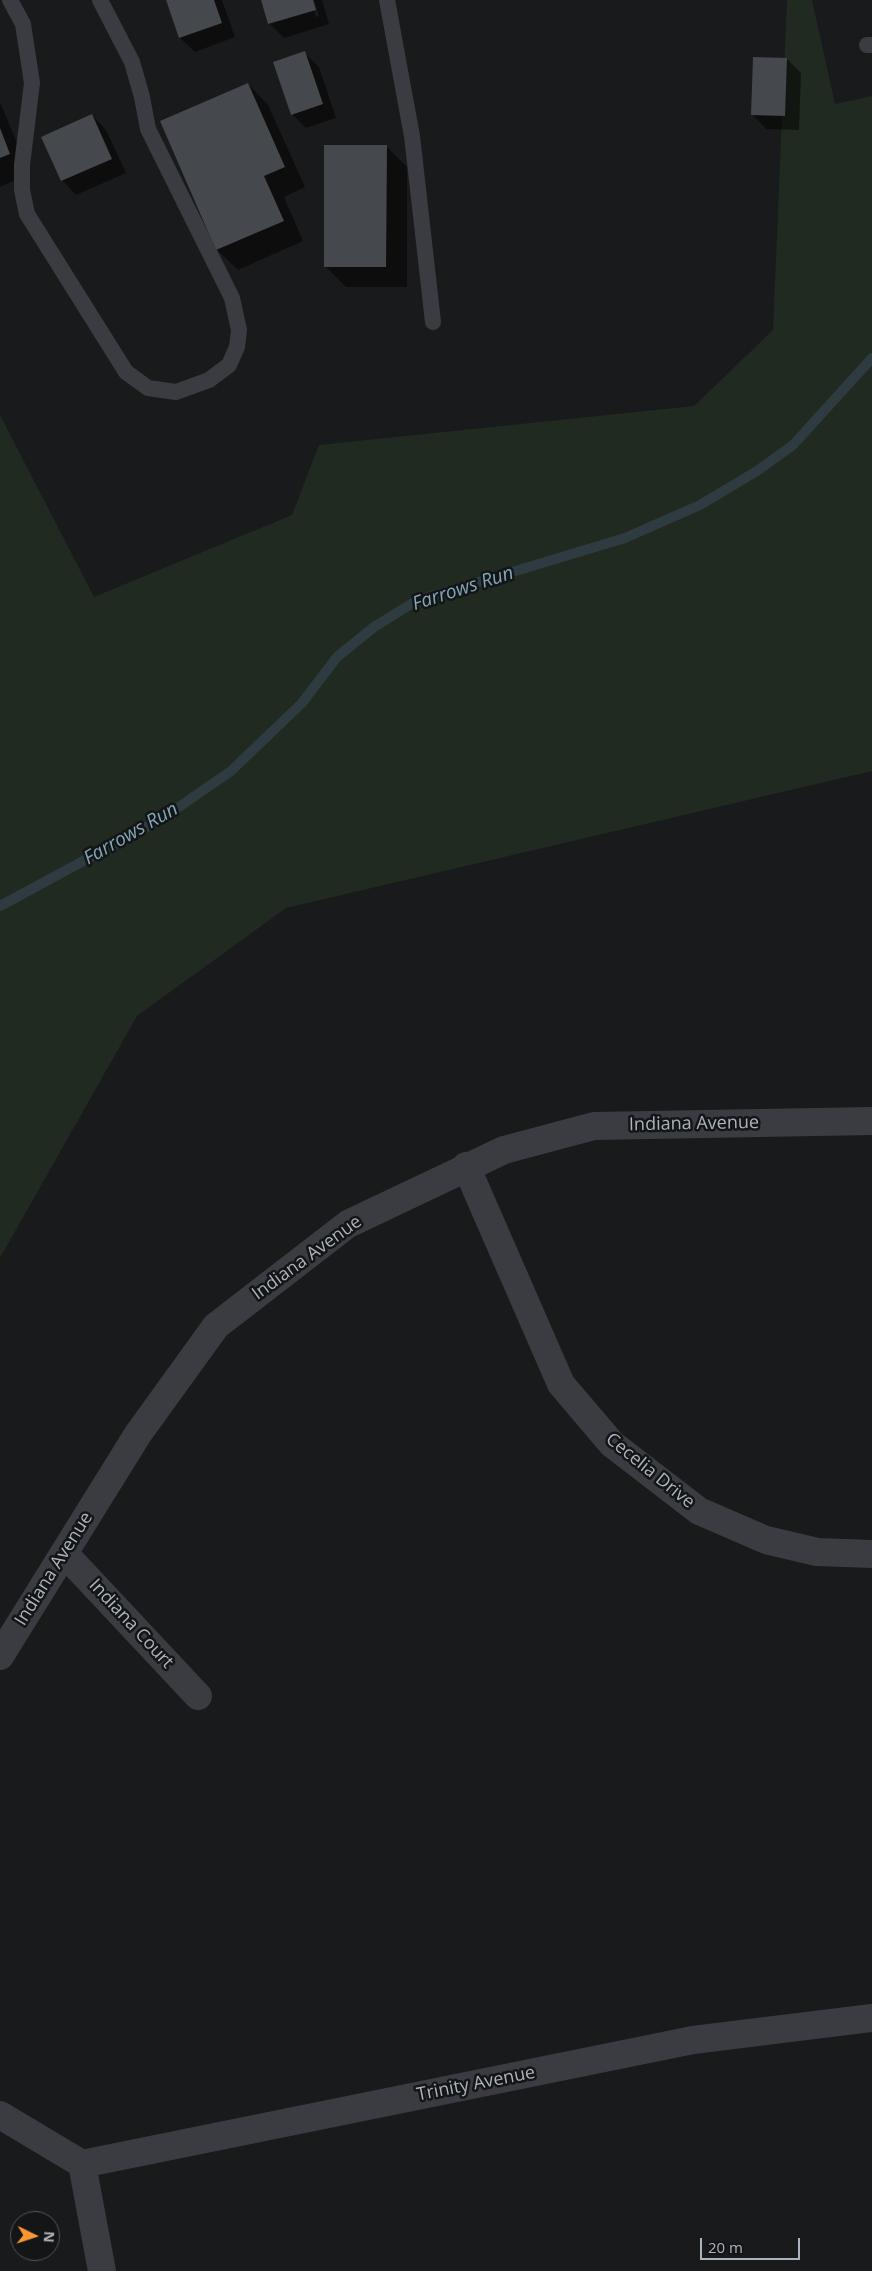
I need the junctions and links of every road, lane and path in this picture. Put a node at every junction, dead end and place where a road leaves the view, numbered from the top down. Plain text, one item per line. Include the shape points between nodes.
1 (10, 0) edge
2 (100, 0) edge
3 (387, 0) edge
4 (433, 322) dead end
5 (872, 1121) edge
6 (466, 1166) junction
7 (64, 1553) junction
8 (872, 1554) edge
9 (0, 1656) edge
10 (198, 1696) dead end
11 (872, 2018) edge
12 (0, 2115) edge
13 (82, 2164) junction
14 (102, 2271) edge

1 - 2 lane via 23,24 32,82 22,165 22,190 27,214 126,372 148,388 176,392 209,380 229,365 238,347 239,330 232,298 148,129 132,62
3 - 4 lane via 412,136
5 - 6 street, Indiana Avenue via 594,1126 504,1150
6 - 7 street, Indiana Avenue via 348,1224 216,1326 138,1434
6 - 8 street, Cecelia Drive via 561,1384 612,1444 699,1511 766,1540 817,1552
7 - 9 street, Indiana Avenue
7 - 10 street, Indiana Court
11 - 13 street, Trinity Avenue via 693,2040
12 - 13 street
13 - 14 street

